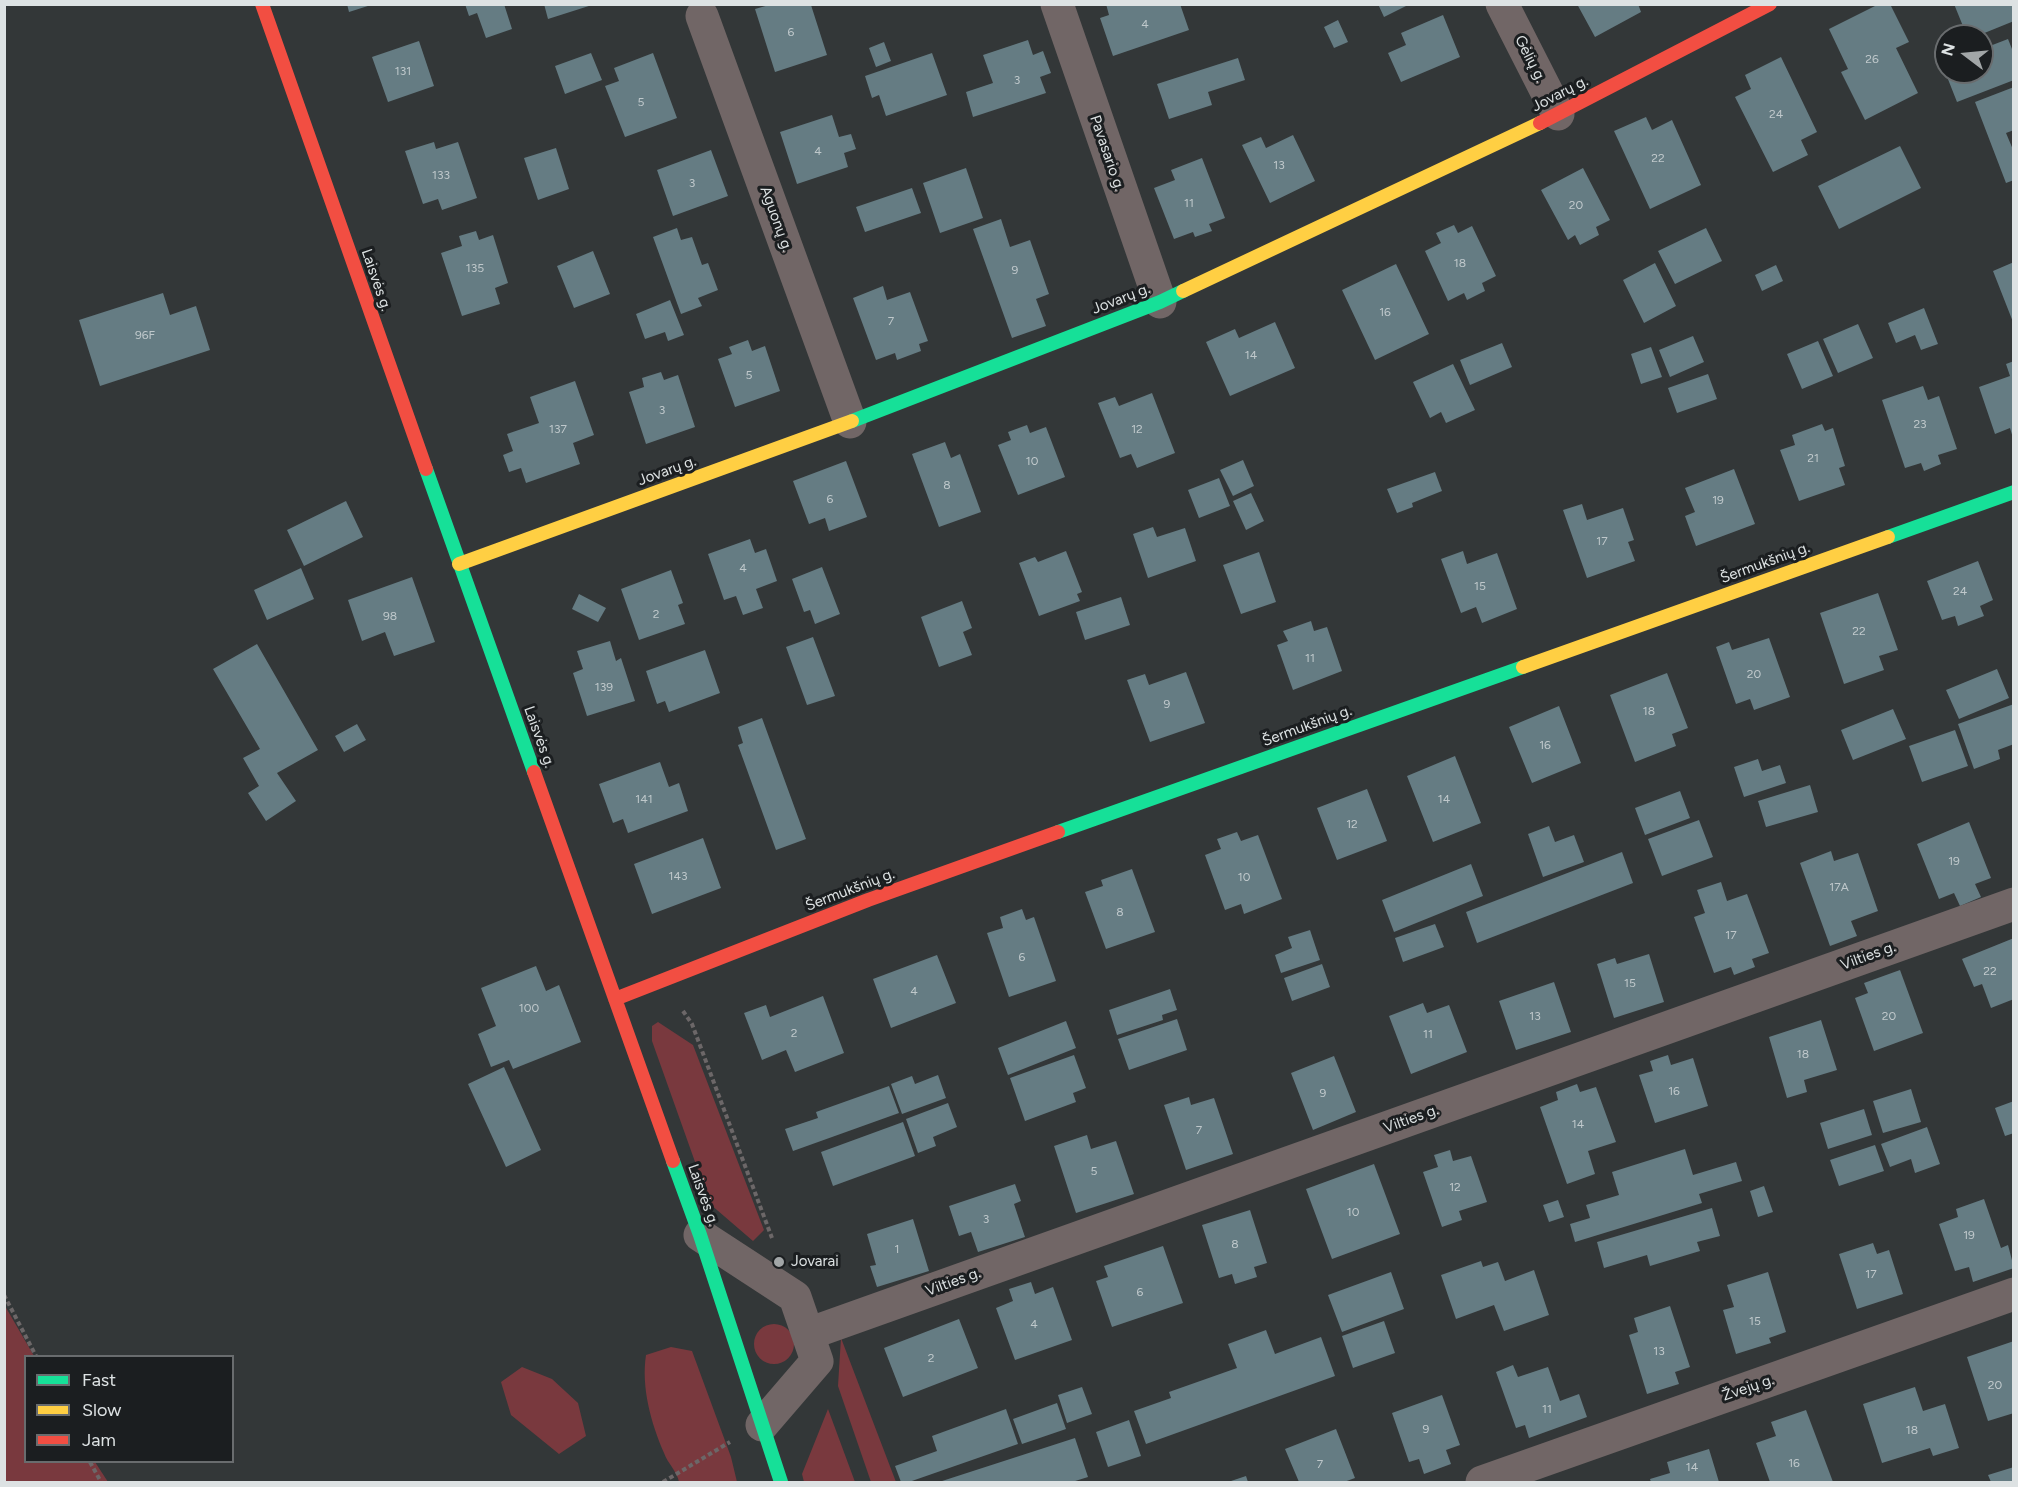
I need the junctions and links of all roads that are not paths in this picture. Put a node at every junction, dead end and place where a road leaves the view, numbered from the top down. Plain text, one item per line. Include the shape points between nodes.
1 (262, 4) edge
2 (1057, 4) edge
3 (1502, 4) edge
4 (1770, 4) edge
5 (702, 16) dead end
6 (1558, 114) junction
7 (1160, 302) junction
8 (850, 422) junction
9 (2013, 492) edge
10 (459, 564) junction
11 (2013, 904) edge
12 (615, 999) junction
13 (700, 1235) junction
14 (2013, 1294) edge
15 (808, 1334) junction
16 (762, 1425) junction
17 (781, 1482) edge
18 (1482, 1482) edge

1 - 10 street, Laisvės g.
2 - 7 street, Pavasario g.
3 - 6 street, Gėlių g.
4 - 6 street, Jovarų g.
5 - 8 street, Aguonų g.
6 - 7 street, Jovarų g.
7 - 8 street, Jovarų g.
8 - 10 street, Jovarų g.
9 - 12 street, Šermukšnių g. via 868,900
10 - 12 street, Laisvės g.
11 - 15 street, Vilties g.
12 - 13 street, Laisvės g.
13 - 15 street via 795,1298
13 - 16 street, Laisvės g.
14 - 18 street, Žvejų g.
15 - 16 street via 817,1361
16 - 17 street, Laisvės g.

